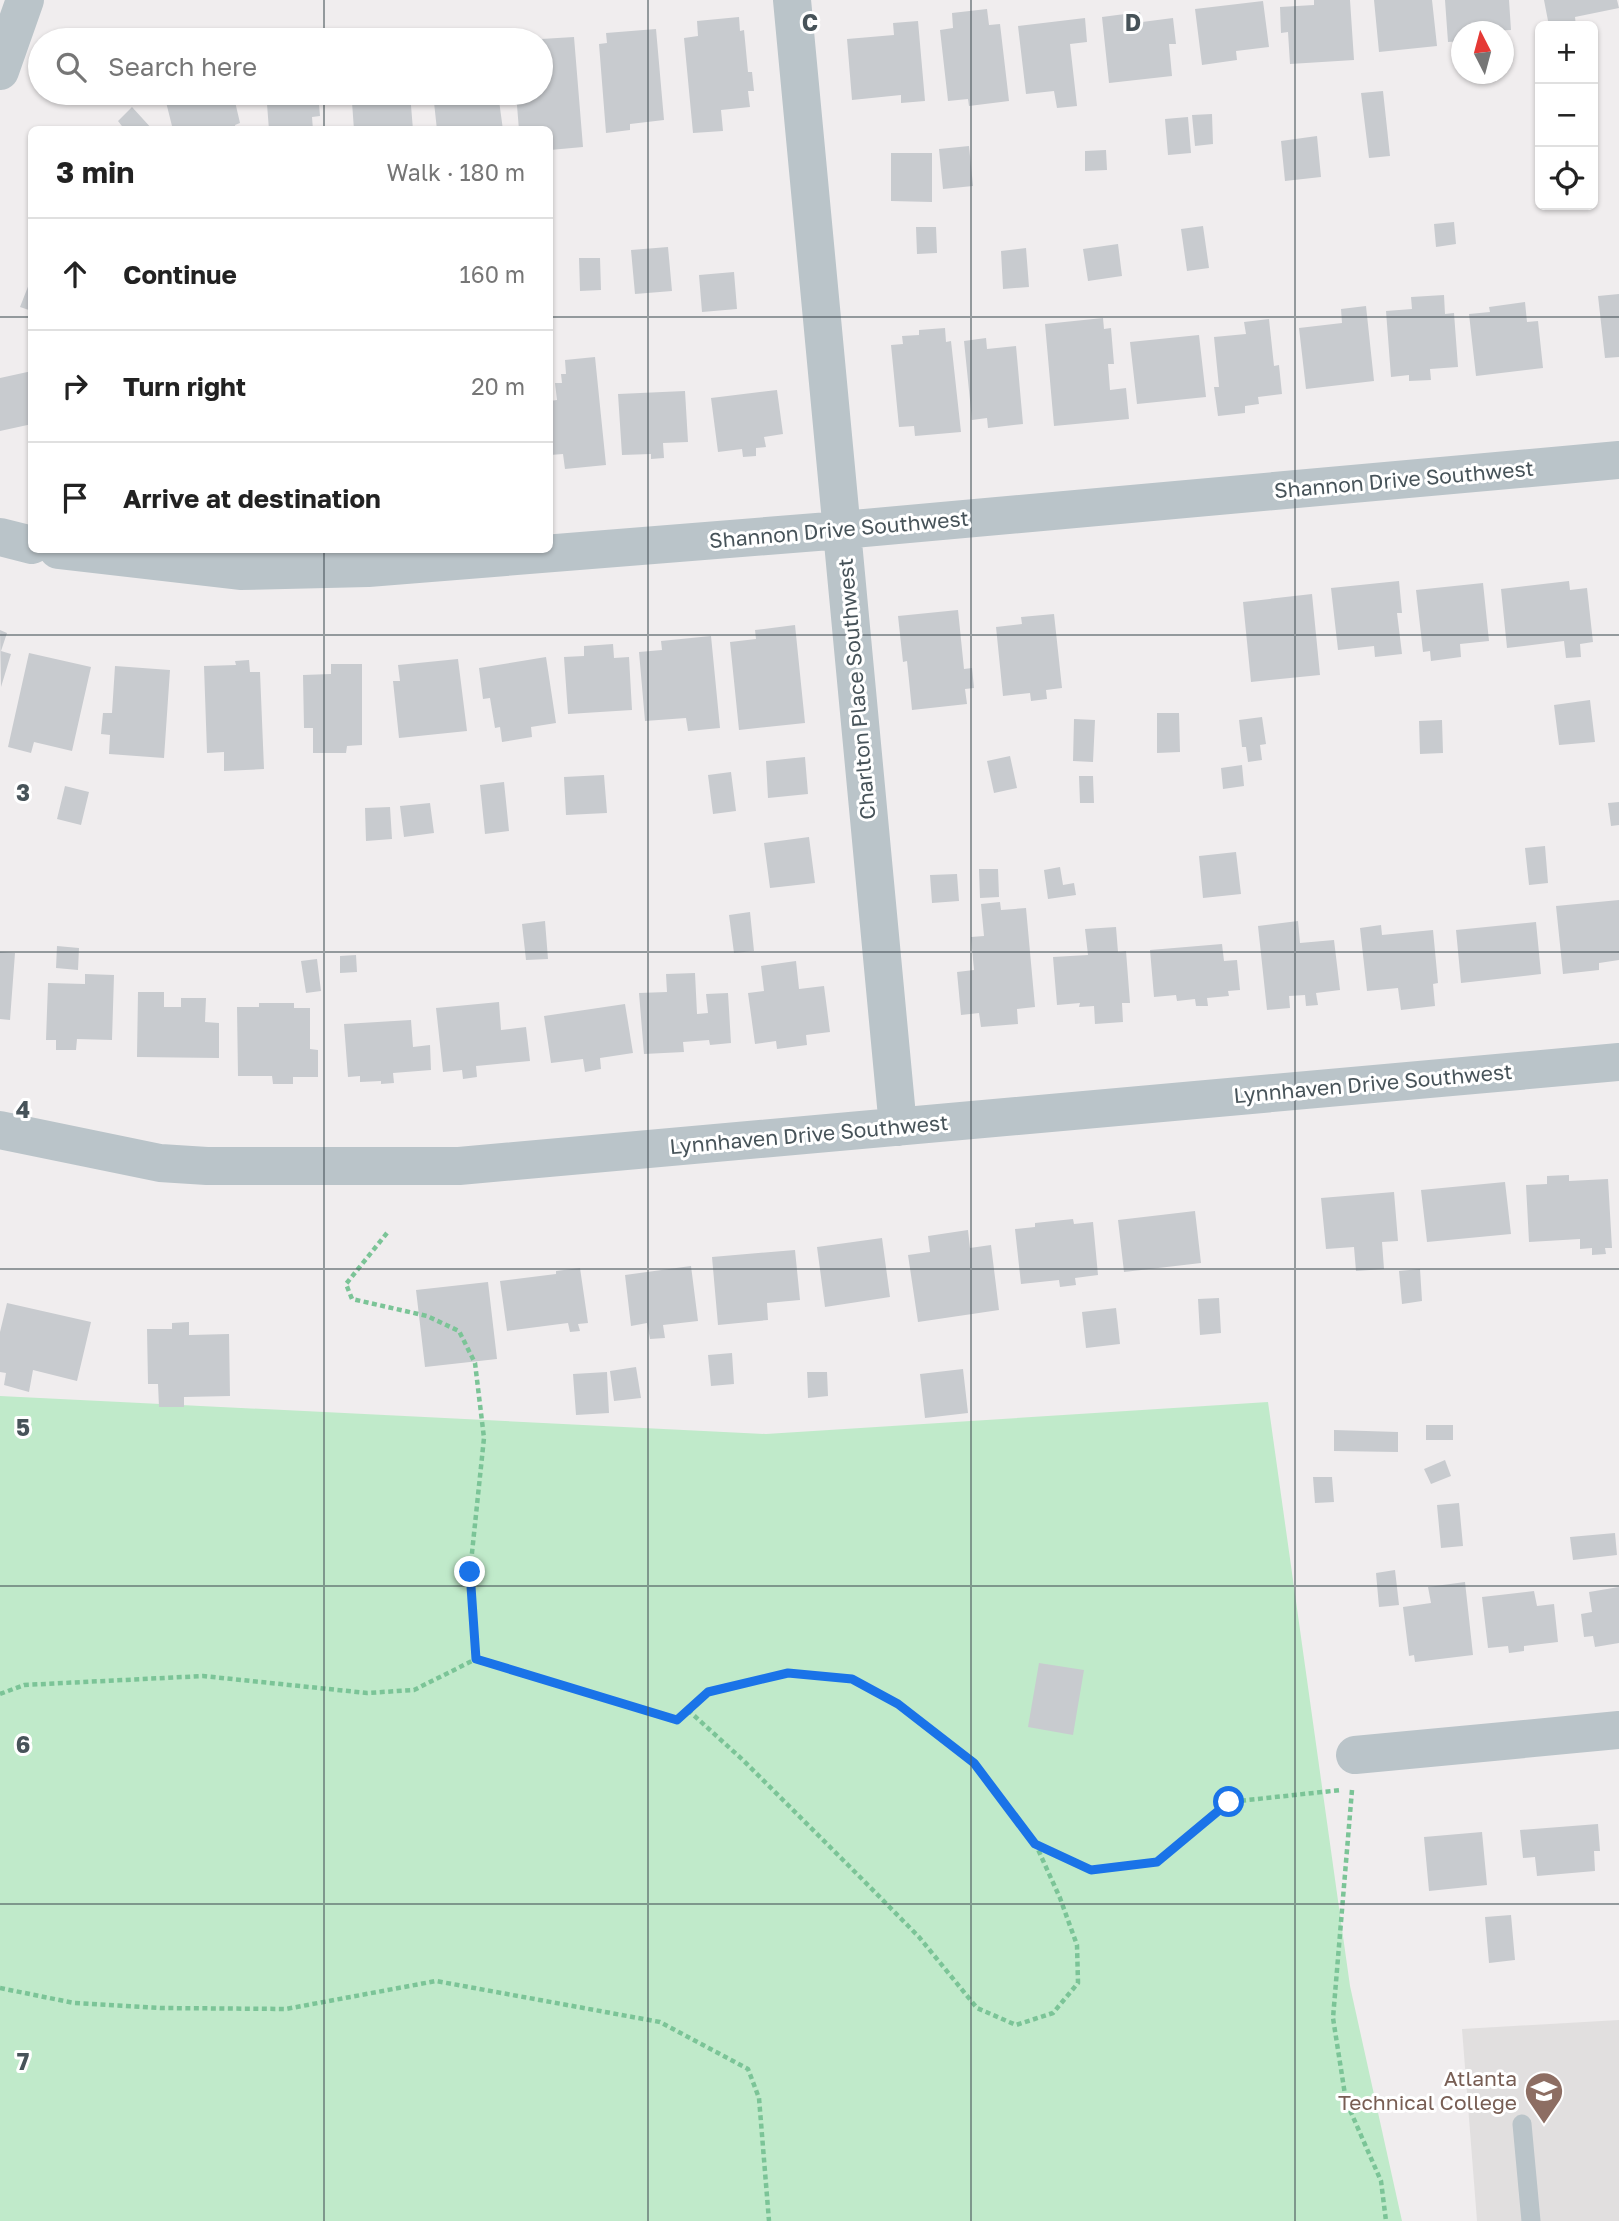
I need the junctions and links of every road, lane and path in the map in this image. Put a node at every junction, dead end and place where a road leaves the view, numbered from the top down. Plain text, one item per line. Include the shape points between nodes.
1 (25, 0) edge
2 (792, 0) edge
3 (0, 71) edge
4 (1619, 460) edge
5 (842, 530) junction
6 (0, 537) edge
7 (28, 544) edge
8 (85, 553) edge
9 (1619, 1062) edge
10 (898, 1127) junction
11 (0, 1130) edge
12 (387, 1233) dead end
13 (476, 1659) junction
14 (0, 1694) edge
15 (688, 1710) junction
16 (1619, 1730) edge
17 (1355, 1755) dead end
18 (1035, 1844) junction
19 (0, 1988) edge
20 (1522, 2124) dead end
21 (769, 2221) edge
22 (1386, 2221) edge
23 (1531, 2221) edge

1 - 3 street
2 - 5 street, Charlton Place Southwest
4 - 5 street, Shannon Drive Southwest
5 - 8 street, Shannon Drive Southwest via 368,568 240,570
5 - 10 street, Charlton Place Southwest
6 - 7 street
9 - 10 street, Lynnhaven Drive Southwest
10 - 11 street, Lynnhaven Drive Southwest via 459,1166 160,1163
12 - 13 path via 346,1284 352,1299 427,1316 459,1331 475,1363 484,1438 470,1572
13 - 14 path via 414,1690 367,1693 203,1676 24,1685
13 - 15 path via 677,1720
15 - 18 path via 708,1692 788,1673 852,1679 898,1704 974,1763
15 - 18 path via 919,1937 977,2008 1016,2025 1053,2013 1078,1983 1077,1945
16 - 17 street
18 - 22 path via 1091,1870 1157,1862 1229,1802 1352,1789 1333,2018 1346,2101 1381,2181
19 - 21 path via 74,2003 286,2009 436,1981 660,2022 748,2069 759,2098
20 - 23 lane

